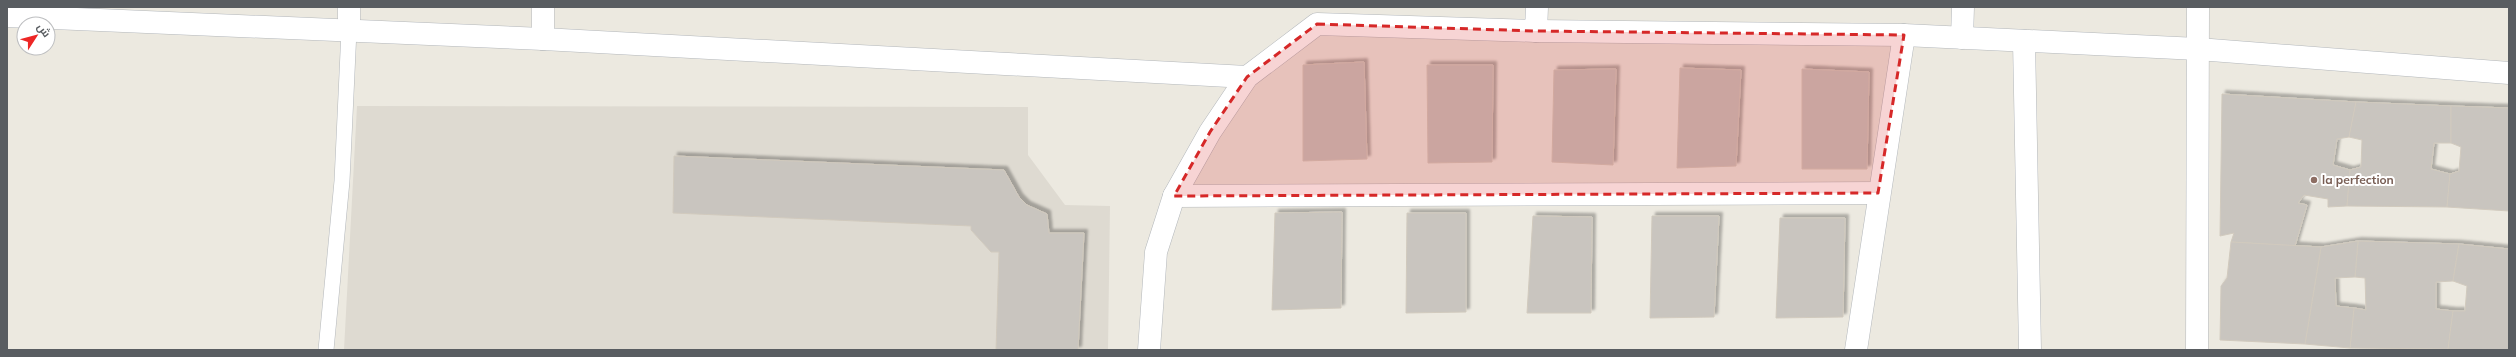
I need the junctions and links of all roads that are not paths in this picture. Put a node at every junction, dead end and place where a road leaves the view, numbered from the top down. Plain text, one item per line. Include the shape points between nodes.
1 (349, 7) edge
2 (543, 7) edge
3 (1537, 7) edge
4 (1962, 7) edge
5 (2198, 7) edge
6 (19, 13) edge
7 (180, 15) edge
8 (1318, 15) edge
9 (349, 30) junction
10 (1536, 31) junction
11 (1904, 35) junction
12 (1962, 38) junction
13 (543, 39) junction
14 (2024, 41) junction
15 (2198, 49) junction
16 (2509, 73) edge
17 (1247, 77) junction
18 (1878, 193) junction
19 (1174, 196) junction
20 (326, 350) edge
21 (1149, 350) edge
22 (1856, 350) edge
23 (2030, 350) edge
24 (2197, 350) edge

1 - 9 street
2 - 13 street
3 - 10 street
4 - 12 street
5 - 15 street
6 - 7 street
7 - 9 street
8 - 10 street
8 - 17 street
9 - 13 street
9 - 20 lane via 342,181
10 - 11 street
11 - 12 street
11 - 18 street
12 - 14 street
13 - 17 street
14 - 15 street
14 - 23 street
15 - 16 street
15 - 24 street
17 - 19 street via 1210,132
18 - 19 street
18 - 22 street
19 - 21 street via 1156,252

